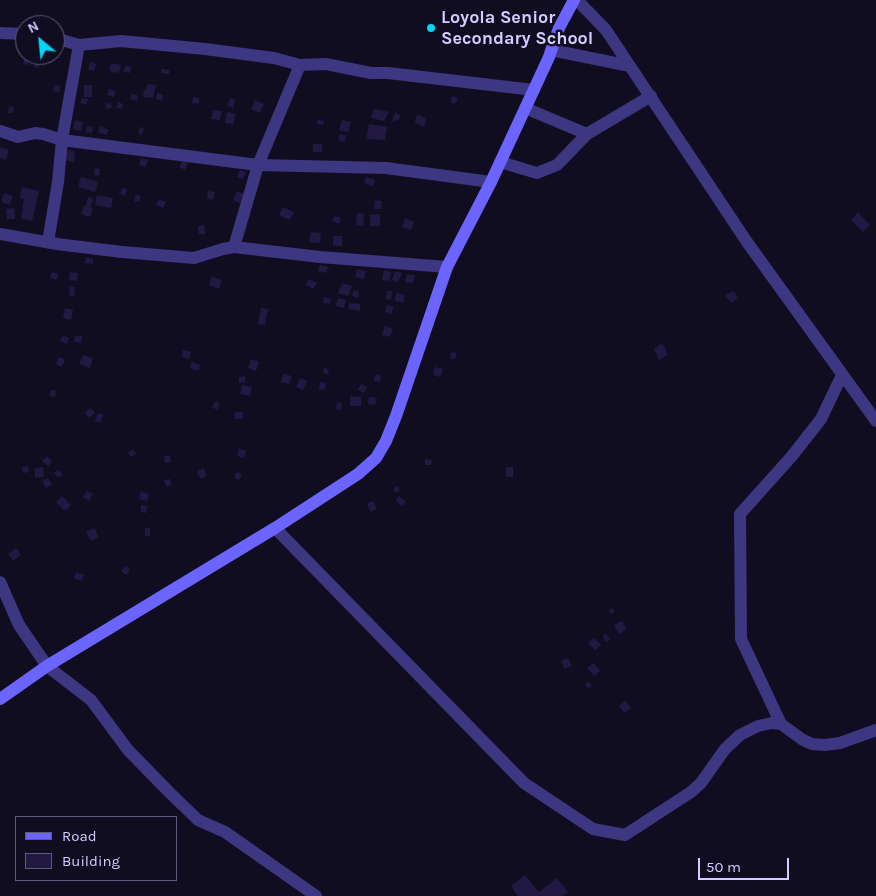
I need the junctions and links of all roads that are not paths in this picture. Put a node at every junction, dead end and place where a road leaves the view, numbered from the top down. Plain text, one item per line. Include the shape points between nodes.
1 (575, 0) edge
2 (0, 32) edge
3 (15, 33) edge
4 (65, 41) edge
5 (78, 45) junction
6 (551, 50) junction
7 (300, 65) junction
8 (630, 66) junction
9 (534, 90) junction
10 (651, 96) junction
11 (526, 108) junction
12 (0, 131) edge
13 (587, 134) junction
14 (62, 140) junction
15 (500, 162) junction
16 (258, 165) junction
17 (491, 182) junction
18 (0, 234) edge
19 (48, 242) junction
20 (234, 247) junction
21 (447, 266) junction
22 (842, 375) junction
23 (876, 421) edge
24 (274, 528) junction
25 (0, 582) edge
26 (47, 666) junction
27 (0, 699) edge
28 (781, 724) junction
29 (876, 730) edge
30 (316, 896) edge

1 - 6 main road
1 - 8 street via 606,30
2 - 3 street
4 - 5 street
5 - 7 street via 121,41 146,43 274,58
5 - 14 street
6 - 8 street
6 - 9 main road
7 - 9 street via 326,64 371,73
7 - 16 street
8 - 10 street
9 - 11 main road
10 - 13 street
10 - 22 street via 747,242
11 - 13 street
11 - 15 main road
12 - 14 street via 22,137 43,134
13 - 15 street via 557,165 537,174
14 - 16 street
14 - 19 street
15 - 17 main road
16 - 17 street via 386,168
16 - 20 street
17 - 21 main road
18 - 19 street
19 - 20 street via 194,258
20 - 21 street
21 - 24 main road via 396,416 376,458 358,474
22 - 23 street
22 - 28 street via 821,419 740,514 741,639
24 - 26 main road
24 - 28 street via 524,783 593,829 625,835 691,792 740,735 758,726
25 - 26 street via 19,625
26 - 27 main road
26 - 30 street via 91,700 128,750 198,820 225,832
28 - 29 street via 803,740 826,745

